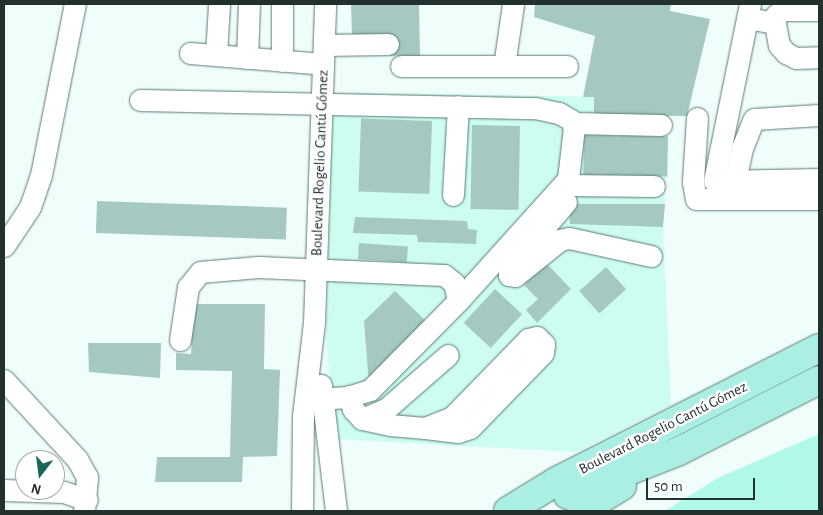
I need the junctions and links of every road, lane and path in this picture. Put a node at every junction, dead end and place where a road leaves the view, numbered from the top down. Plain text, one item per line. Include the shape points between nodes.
1 (75, 4) edge
2 (219, 4) edge
3 (249, 4) edge
4 (282, 4) edge
5 (325, 4) edge
6 (513, 4) edge
7 (819, 10) edge
8 (749, 11) edge
9 (775, 23) junction
10 (388, 44) dead end
11 (190, 53) dead end
12 (324, 55) junction
13 (216, 56) junction
14 (819, 57) edge
15 (246, 58) junction
16 (282, 61) junction
17 (401, 66) dead end
18 (504, 66) junction
19 (567, 66) dead end
20 (140, 100) dead end
21 (322, 101) junction
22 (458, 106) junction
23 (819, 115) edge
24 (697, 118) dead end
25 (572, 123) junction
26 (661, 125) dead end
27 (819, 179) edge
28 (714, 181) junction
29 (735, 181) junction
30 (692, 182) junction
31 (571, 185) junction
32 (654, 186) dead end
33 (453, 196) dead end
34 (819, 199) edge
35 (4, 246) edge
36 (652, 256) dead end
37 (316, 272) junction
38 (458, 301) junction
39 (180, 340) dead end
40 (819, 348) edge
41 (448, 355) dead end
42 (4, 380) edge
43 (818, 381) edge
44 (349, 396) junction
45 (314, 399) junction
46 (362, 419) junction
47 (425, 428) junction
48 (679, 451) junction
49 (4, 490) edge
50 (85, 506) edge
51 (302, 511) edge
52 (336, 511) edge
53 (508, 511) edge
54 (541, 511) edge
55 (581, 511) edge

1 - 35 street via 41,175 30,207
2 - 13 street
3 - 15 street
4 - 16 street
5 - 12 street, Boulevard Rogelio Cantú Gómez
6 - 18 street
7 - 9 street via 782,10 776,15
8 - 9 street
8 - 28 street
9 - 14 street via 779,45 786,53 796,58
10 - 12 street
11 - 13 street
12 - 16 street
12 - 21 street, Boulevard Rogelio Cantú Gómez
13 - 15 street
15 - 16 street
17 - 18 street
18 - 19 street
20 - 21 street
21 - 22 street
21 - 37 street, Boulevard Rogelio Cantú Gómez
22 - 25 street via 535,108 567,116
22 - 33 street
23 - 29 street via 754,119 742,148
24 - 30 street
25 - 26 street
25 - 31 street
27 - 29 street
28 - 29 street
28 - 30 street
30 - 34 street via 693,197 701,200
31 - 32 street
31 - 36 street via 510,268 509,275 515,276 560,240 569,238
31 - 38 street
37 - 38 street via 444,275 454,283
37 - 39 street via 258,268 200,272 188,286
37 - 45 street, Boulevard Rogelio Cantú Gómez
38 - 44 street via 376,385
40 - 53 main road, Boulevard Rogelio Cantú Gómez via 557,481
41 - 46 street via 386,409
42 - 50 street via 78,459 87,476
43 - 48 main road, Boulevard Rogelio Cantú Gómez
44 - 45 street
44 - 46 street via 352,408
45 - 51 street, Boulevard Rogelio Cantú Gómez
45 - 52 street, Boulevard Rogelio Cantú Gómez
46 - 47 street
47 - 47 street via 452,417 528,339 537,337 544,344 543,353 470,428 458,432
48 - 54 main road, Boulevard Rogelio Cantú Gómez via 572,492
48 - 55 main road
49 - 50 street via 64,492

